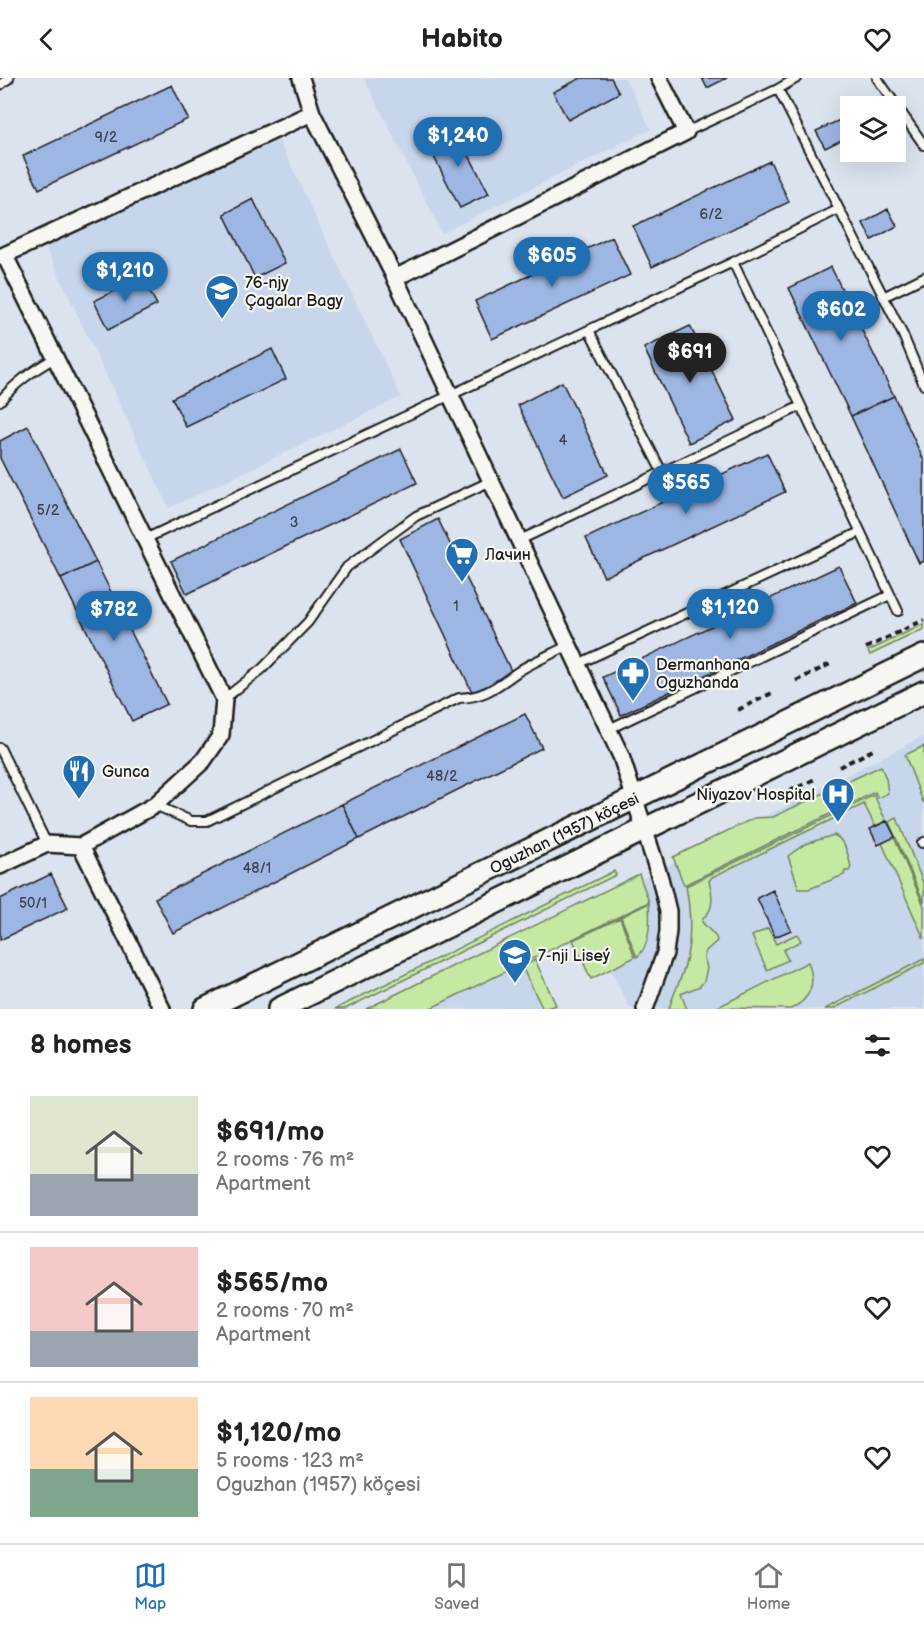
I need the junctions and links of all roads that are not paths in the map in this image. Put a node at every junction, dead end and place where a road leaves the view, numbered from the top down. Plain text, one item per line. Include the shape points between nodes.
1 (9, 78) edge
2 (301, 78) edge
3 (659, 78) edge
4 (797, 78) edge
5 (877, 78) edge
6 (0, 85) edge
7 (778, 88) junction
8 (312, 113) junction
9 (687, 132) junction
10 (924, 145) edge
11 (839, 209) junction
12 (3, 257) edge
13 (733, 262) junction
14 (924, 277) edge
15 (395, 278) junction
16 (883, 297) junction
17 (589, 330) junction
18 (55, 358) junction
19 (924, 385) edge
20 (450, 394) junction
21 (0, 401) edge
22 (801, 406) junction
23 (662, 472) junction
24 (491, 481) junction
25 (860, 532) junction
26 (145, 539) junction
27 (520, 540) junction
28 (890, 595) junction
29 (898, 611) dead end
30 (569, 645) junction
31 (924, 656) edge
32 (578, 664) junction
33 (924, 692) edge
34 (224, 699) junction
35 (609, 729) junction
36 (0, 748) edge
37 (634, 798) junction
38 (155, 806) junction
39 (644, 830) junction
40 (47, 844) junction
41 (81, 846) junction
42 (0, 866) edge
43 (162, 1009) edge
44 (205, 1009) edge
45 (279, 1009) edge
46 (645, 1009) edge

1 - 6 lane
2 - 8 street
3 - 9 street
4 - 7 lane
5 - 10 lane
7 - 9 lane
7 - 11 lane
8 - 12 street
8 - 15 street
9 - 15 street
11 - 13 lane
11 - 16 lane
12 - 18 street
13 - 17 lane
13 - 22 lane
14 - 16 lane
15 - 20 street
16 - 19 lane
17 - 20 lane
17 - 23 lane
18 - 21 lane via 12,386
18 - 26 street
20 - 24 street
20 - 26 lane
22 - 23 lane
22 - 25 lane
23 - 27 lane
24 - 27 street
24 - 34 lane via 416,516 347,567 308,622 262,669
25 - 28 lane
25 - 32 lane
26 - 34 street
27 - 30 street
28 - 29 lane
28 - 35 lane
30 - 32 street
30 - 38 lane via 476,698 459,698 207,821 191,821
31 - 37 main road, Oguzhan (1957) köçesi
32 - 35 street
33 - 39 main road, Oguzhan (1957) köçesi
34 - 38 street via 221,735 203,761
35 - 37 street
36 - 40 lane
37 - 39 street
37 - 44 main road, Oguzhan (1957) köçesi
38 - 41 street
39 - 45 main road, Oguzhan (1957) köçesi
39 - 46 street via 665,895 668,921 665,953
40 - 41 street
40 - 42 street
41 - 43 street

